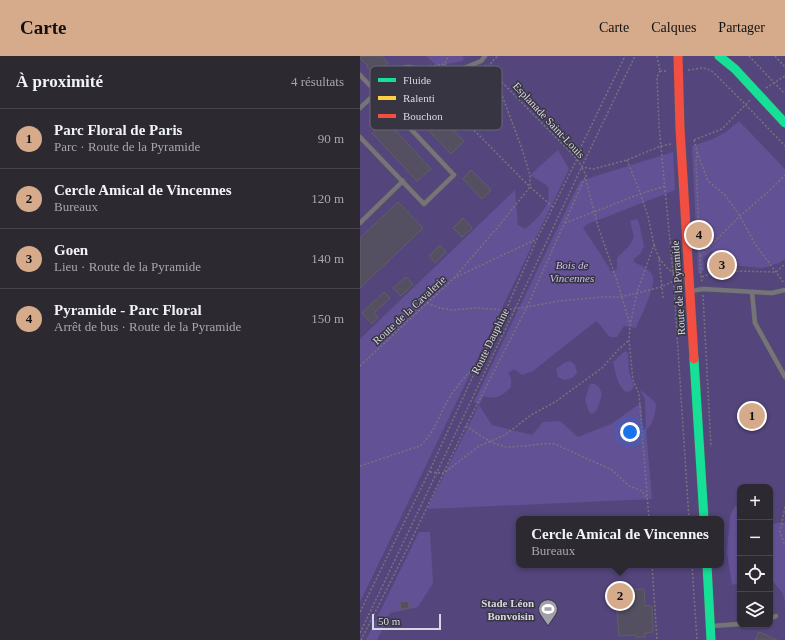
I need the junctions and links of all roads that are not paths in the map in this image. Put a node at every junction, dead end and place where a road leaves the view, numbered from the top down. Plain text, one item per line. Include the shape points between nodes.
1 (485, 56) edge
2 (678, 56) edge
3 (719, 56) edge
4 (468, 66) edge
5 (360, 75) edge
6 (370, 86) edge
7 (370, 98) edge
8 (360, 108) edge
9 (785, 123) edge
10 (412, 130) edge
11 (360, 137) edge
12 (403, 181) junction
13 (360, 224) edge
14 (785, 290) edge
15 (689, 291) junction
16 (752, 292) junction
17 (785, 377) edge
18 (704, 516) edge
19 (706, 568) edge
20 (776, 616) dead end
21 (773, 618) edge
22 (737, 624) edge
23 (710, 626) junction
24 (711, 640) edge

1 - 4 lane via 481,61
2 - 15 street, Route de la Pyramide
3 - 9 street via 735,69
5 - 6 lane
7 - 8 lane
10 - 12 lane via 454,175 424,204
11 - 12 lane
12 - 13 lane
14 - 16 lane via 772,293
15 - 16 lane via 703,289
15 - 18 street, Route de la Pyramide
16 - 17 lane via 755,323
19 - 23 street
20 - 21 lane
22 - 23 lane
23 - 24 street

